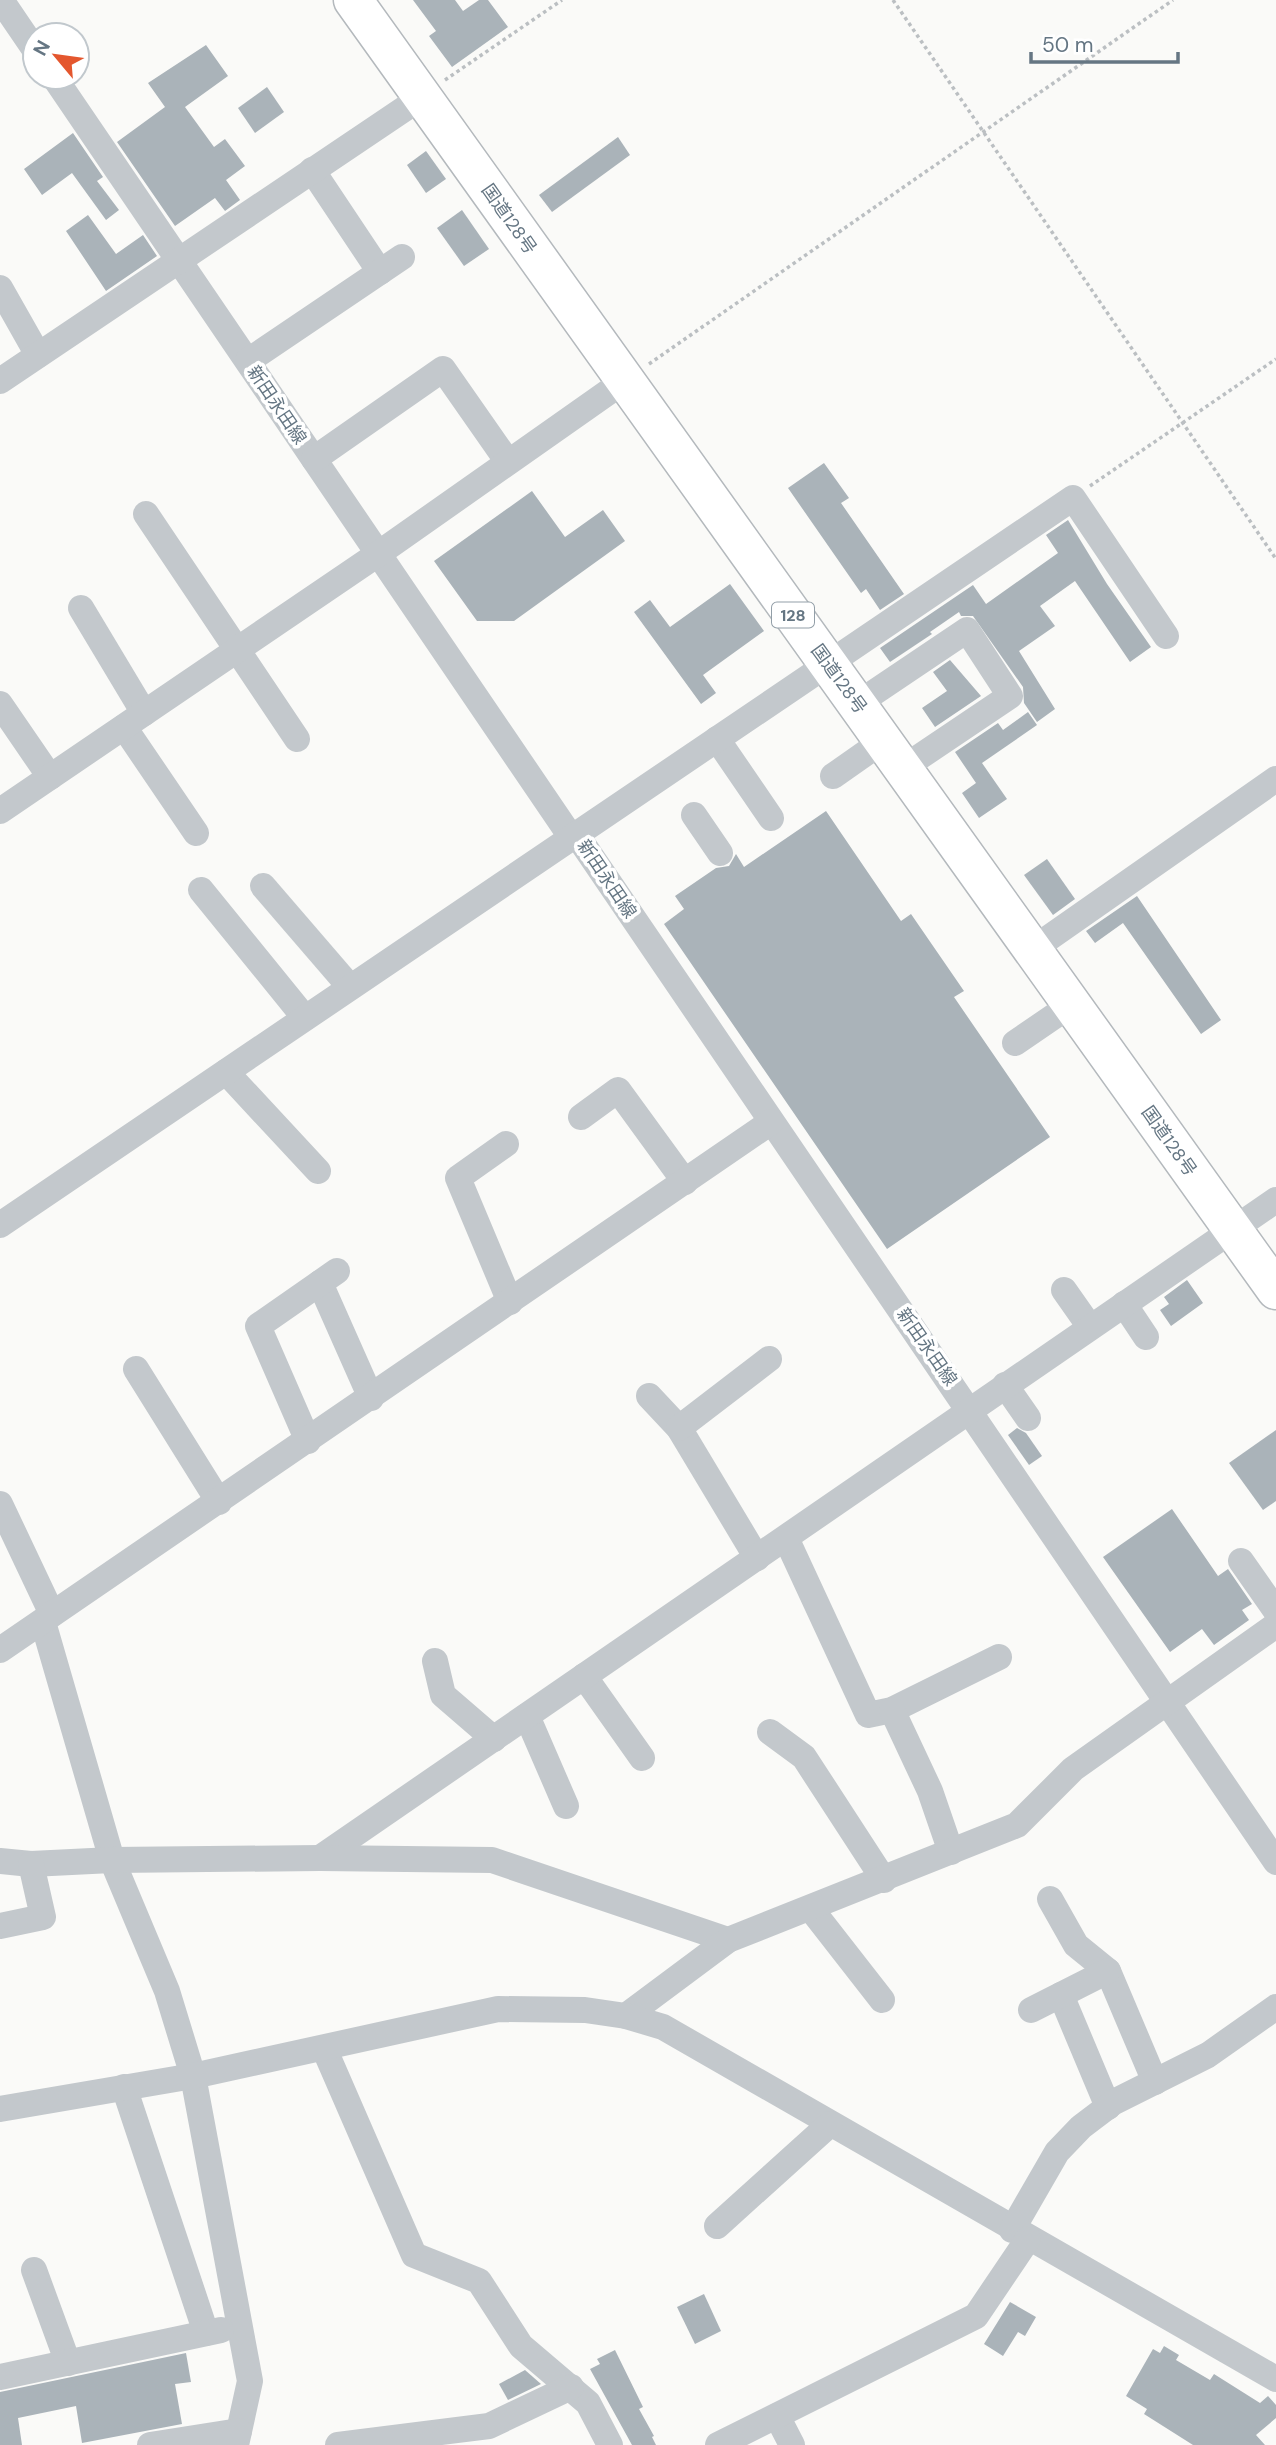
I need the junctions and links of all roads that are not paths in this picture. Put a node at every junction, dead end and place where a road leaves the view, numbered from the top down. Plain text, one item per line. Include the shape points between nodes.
1 (1, 0) edge
2 (354, 0) edge
3 (21, 29) edge
4 (64, 91) edge
5 (422, 97) junction
6 (312, 170) junction
7 (402, 257) dead end
8 (178, 259) junction
9 (380, 272) junction
10 (0, 288) edge
11 (38, 355) junction
12 (248, 361) junction
13 (0, 381) edge
14 (624, 381) junction
15 (314, 459) junction
16 (508, 462) junction
17 (146, 514) dead end
18 (378, 554) junction
19 (81, 608) dead end
20 (1166, 636) dead end
21 (236, 650) junction
22 (829, 664) junction
23 (0, 704) edge
24 (857, 704) junction
25 (134, 720) junction
26 (297, 738) dead end
27 (717, 739) junction
28 (893, 754) junction
29 (833, 776) dead end
30 (50, 777) junction
31 (1276, 779) edge
32 (0, 811) edge
33 (694, 815) dead end
34 (771, 818) dead end
35 (196, 834) dead end
36 (573, 835) junction
37 (720, 853) dead end
38 (263, 886) dead end
39 (201, 890) dead end
40 (1033, 950) junction
41 (350, 987) junction
42 (1072, 1004) junction
43 (305, 1018) junction
44 (1015, 1043) dead end
45 (226, 1072) junction
46 (581, 1116) dead end
47 (771, 1122) junction
48 (506, 1144) dead end
49 (318, 1171) dead end
50 (685, 1182) junction
51 (1276, 1200) edge
52 (0, 1225) edge
53 (1232, 1230) junction
54 (1064, 1290) dead end
55 (1276, 1290) edge
56 (510, 1302) junction
57 (1124, 1304) junction
58 (1090, 1327) junction
59 (1146, 1337) dead end
60 (769, 1359) dead end
61 (136, 1368) dead end
62 (1005, 1385) junction
63 (649, 1396) dead end
64 (371, 1398) junction
65 (970, 1409) junction
66 (1028, 1418) dead end
67 (679, 1428) junction
68 (308, 1441) junction
69 (219, 1502) junction
70 (0, 1504) edge
71 (786, 1538) junction
72 (757, 1558) junction
73 (1241, 1561) dead end
74 (1276, 1611) edge
75 (47, 1618) junction
76 (1276, 1625) edge
77 (0, 1650) edge
78 (999, 1657) dead end
79 (435, 1661) dead end
80 (584, 1676) junction
81 (1167, 1701) junction
82 (891, 1710) junction
83 (527, 1716) junction
84 (769, 1732) dead end
85 (494, 1739) junction
86 (642, 1758) dead end
87 (566, 1806) dead end
88 (951, 1852) junction
89 (320, 1858) junction
90 (112, 1860) junction
91 (0, 1861) edge
92 (1276, 1862) edge
93 (32, 1864) junction
94 (884, 1880) junction
95 (1050, 1899) dead end
96 (811, 1909) junction
97 (0, 1926) edge
98 (728, 1940) junction
99 (1108, 1971) junction
100 (1061, 1995) junction
101 (882, 2000) dead end
102 (1276, 2007) edge
103 (1031, 2010) dead end
104 (626, 2016) junction
105 (324, 2048) junction
106 (193, 2076) junction
107 (1155, 2082) junction
108 (124, 2087) junction
109 (1108, 2107) junction
110 (0, 2109) edge
111 (830, 2124) junction
112 (717, 2226) dead end
113 (1020, 2234) junction
114 (34, 2270) dead end
115 (240, 2326) junction
116 (206, 2333) junction
117 (68, 2363) junction
118 (0, 2377) edge
119 (1276, 2379) edge
120 (572, 2387) junction
121 (777, 2416) junction
122 (237, 2438) edge
123 (150, 2445) edge
124 (338, 2445) edge
125 (610, 2445) edge
126 (718, 2445) edge
127 (792, 2445) edge

1 - 3 street
2 - 5 highway, 国道128号 / 128
4 - 8 street, 新田永田線
5 - 6 street
5 - 14 highway, 国道128号 / 128
6 - 8 street
6 - 9 street
7 - 9 street
8 - 11 street
8 - 12 street, 新田永田線
9 - 12 street
10 - 11 street
11 - 13 street
12 - 15 street, 新田永田線
14 - 16 street
14 - 22 highway, 国道128号 / 128
15 - 16 street via 443,369
15 - 18 street, 新田永田線
16 - 18 street
17 - 21 street
18 - 21 street
18 - 36 street, 新田永田線
19 - 25 street
20 - 22 street via 1073,498
21 - 25 street
21 - 26 street
22 - 24 highway, 国道128号 / 128
22 - 27 street
23 - 30 street
24 - 28 highway, 国道128号 / 128
24 - 28 street via 967,630 1010,696
25 - 30 street
25 - 35 street
27 - 34 street
27 - 36 street
28 - 29 street
28 - 40 highway, 国道128号 / 128
30 - 32 street
31 - 40 street
33 - 37 street
36 - 41 street
36 - 47 street, 新田永田線
38 - 41 street
39 - 43 street
40 - 42 highway, 国道128号 / 128
41 - 43 street
42 - 44 street
42 - 53 highway, 国道128号 / 128
43 - 45 street
45 - 49 street
45 - 52 street
46 - 50 street via 618,1090
47 - 50 street
47 - 65 street, 新田永田線
48 - 56 street via 458,1178
50 - 56 street
51 - 53 street
53 - 55 highway, 国道128号 / 128
53 - 57 street
54 - 58 street
56 - 64 street
57 - 58 street
57 - 59 street
58 - 62 street
60 - 67 street
61 - 69 street
62 - 65 street
62 - 66 street
63 - 67 street
64 - 68 street
64 - 68 street via 328,1277 258,1326
65 - 71 street
65 - 81 street, 新田永田線
67 - 72 street
68 - 69 street
69 - 75 street
70 - 75 street
71 - 72 street
71 - 82 street via 868,1715
72 - 80 street
73 - 74 street
75 - 77 street
75 - 90 street
76 - 81 street
78 - 82 street
79 - 85 street via 443,1695
80 - 83 street
80 - 86 street
81 - 88 street via 1073,1769 1017,1825
81 - 92 street, 新田永田線
82 - 88 street via 930,1791
83 - 85 street
83 - 87 street
84 - 94 street via 804,1757
85 - 89 street
88 - 94 street
89 - 90 street
89 - 98 street via 492,1860
90 - 93 street
90 - 106 street via 167,1991
91 - 93 street
93 - 97 street via 43,1917
94 - 96 street
95 - 99 street via 1076,1945
96 - 98 street
96 - 101 street
98 - 104 street
99 - 100 street
99 - 107 street
100 - 103 street
100 - 109 street
102 - 107 street via 1208,2055
104 - 105 street via 585,2010 498,2009
104 - 111 street via 663,2027
105 - 106 street
105 - 120 street via 414,2255 479,2281 521,2346
106 - 108 street
106 - 115 street
107 - 109 street
108 - 110 street
108 - 116 street
109 - 113 street via 1057,2152
111 - 112 street
111 - 113 street
113 - 119 street
113 - 121 street via 976,2316
114 - 117 street
115 - 116 street
115 - 122 street via 250,2381
116 - 117 street
117 - 118 street
120 - 124 street via 489,2426
120 - 125 street via 588,2403
121 - 126 street
121 - 127 street
122 - 123 street

